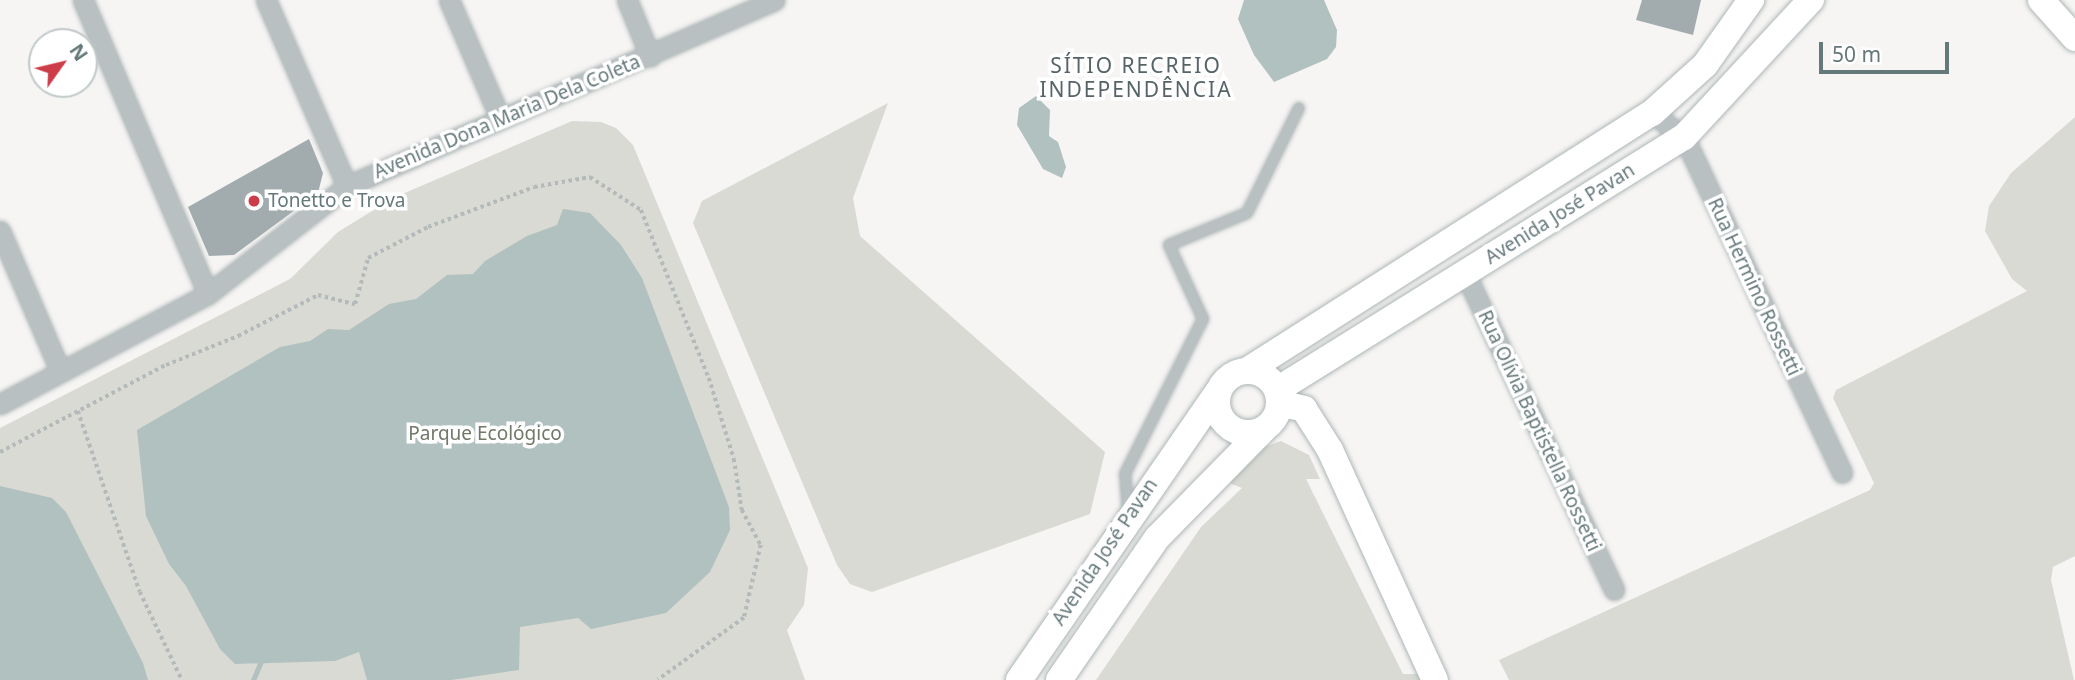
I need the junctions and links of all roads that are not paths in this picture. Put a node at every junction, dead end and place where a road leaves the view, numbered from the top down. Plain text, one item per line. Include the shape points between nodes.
1 (83, 0) edge
2 (266, 0) edge
3 (449, 0) edge
4 (627, 0) edge
5 (775, 0) edge
6 (1751, 0) edge
7 (1811, 0) edge
8 (2041, 0) edge
9 (2075, 38) edge
10 (650, 56) junction
11 (1299, 108) dead end
12 (1652, 113) junction
13 (500, 118) junction
14 (1684, 137) junction
15 (347, 186) junction
16 (0, 231) edge
17 (1465, 272) junction
18 (208, 294) junction
19 (60, 370) junction
20 (1248, 370) junction
21 (1218, 391) junction
22 (1278, 396) junction
23 (0, 404) edge
24 (1264, 429) junction
25 (1842, 472) dead end
26 (1129, 519) junction
27 (1614, 590) dead end
28 (1019, 680) edge
29 (1059, 680) edge
30 (1435, 680) edge

1 - 18 street
2 - 15 street
3 - 13 street
4 - 10 street
5 - 10 street, Avenida Dona Maria Dela Coleta
6 - 12 street, Avenida José Pavan via 1705,65
7 - 14 street, Avenida José Pavan
8 - 9 street
10 - 13 street, Avenida Dona Maria Dela Coleta
11 - 26 lane via 1247,214 1169,245 1203,319 1125,474
12 - 14 street, Rua Hermino Rossetti
12 - 20 street, Avenida José Pavan
13 - 15 street, Avenida Dona Maria Dela Coleta
14 - 17 street, Avenida José Pavan
14 - 25 street, Rua Hermino Rossetti
15 - 18 street, Avenida Dona Maria Dela Coleta
16 - 19 street
17 - 22 street, Avenida José Pavan
17 - 27 street, Rua Olívia Baptistella Rossetti
18 - 19 street, Avenida Dona Maria Dela Coleta
19 - 23 street, Avenida Dona Maria Dela Coleta
20 - 21 street via 1229,376
20 - 22 street via 1265,376
21 - 24 street via 1218,413 1232,429 1254,433
21 - 26 street, Avenida José Pavan
22 - 24 street via 1277,413
22 - 30 street via 1304,409 1330,450
24 - 29 street, Avenida José Pavan via 1157,538
26 - 28 street, Avenida José Pavan

